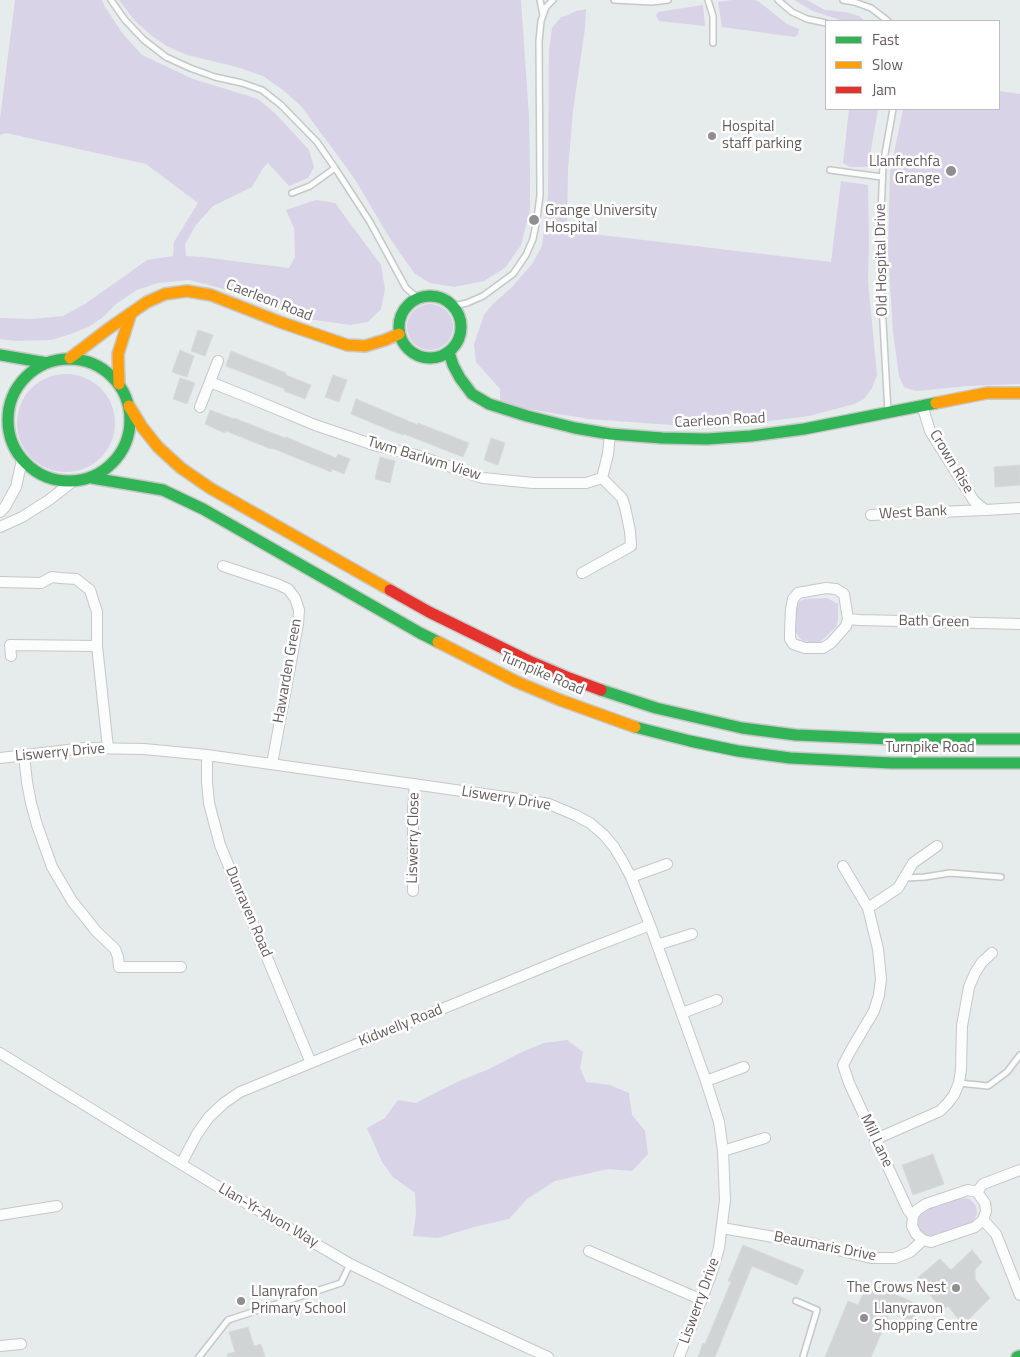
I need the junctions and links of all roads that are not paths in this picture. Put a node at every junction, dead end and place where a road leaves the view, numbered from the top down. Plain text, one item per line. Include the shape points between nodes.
1 (111, 0) edge
2 (540, 0) edge
3 (552, 0) edge
4 (614, 0) edge
5 (668, 0) edge
6 (708, 0) edge
7 (778, 0) edge
8 (843, 0) edge
9 (543, 16) junction
10 (887, 20) edge
11 (825, 23) edge
12 (713, 43) dead end
13 (893, 110) edge
14 (335, 168) junction
15 (830, 170) dead end
16 (882, 177) junction
17 (292, 193) dead end
18 (418, 298) junction
19 (453, 306) junction
20 (131, 313) junction
21 (399, 334) junction
22 (450, 352) junction
23 (0, 356) edge
24 (70, 358) junction
25 (218, 361) dead end
26 (47, 362) junction
27 (210, 382) junction
28 (119, 384) junction
29 (1020, 393) edge
30 (129, 406) junction
31 (922, 406) junction
32 (200, 407) dead end
33 (888, 412) junction
34 (0, 429) edge
35 (610, 434) junction
36 (10, 438) junction
37 (22, 460) junction
38 (92, 478) junction
39 (602, 478) junction
40 (72, 482) junction
41 (1020, 508) edge
42 (985, 510) junction
43 (0, 512) edge
44 (871, 515) dead end
45 (0, 527) edge
46 (223, 566) dead end
47 (582, 573) dead end
48 (0, 582) edge
49 (848, 619) junction
50 (1020, 624) edge
51 (96, 646) junction
52 (10, 656) dead end
53 (1020, 739) edge
54 (108, 748) junction
55 (207, 755) junction
56 (24, 756) junction
57 (0, 758) edge
58 (1020, 763) edge
59 (272, 764) junction
60 (415, 784) junction
61 (937, 846) dead end
62 (667, 864) dead end
63 (843, 866) dead end
64 (1001, 876) dead end
65 (631, 877) junction
66 (904, 878) junction
67 (412, 891) dead end
68 (868, 908) junction
69 (650, 925) junction
70 (692, 934) dead end
71 (657, 945) junction
72 (992, 953) dead end
73 (181, 967) dead end
74 (717, 1000) dead end
75 (682, 1013) junction
76 (0, 1053) edge
77 (1020, 1055) edge
78 (311, 1063) junction
79 (744, 1067) dead end
80 (706, 1081) junction
81 (959, 1084) junction
82 (765, 1138) dead end
83 (876, 1139) junction
84 (724, 1151) junction
85 (181, 1164) junction
86 (1020, 1170) edge
87 (978, 1192) junction
88 (57, 1206) dead end
89 (0, 1215) edge
90 (914, 1216) junction
91 (983, 1220) junction
92 (722, 1228) junction
93 (923, 1240) junction
94 (589, 1252) dead end
95 (350, 1264) junction
96 (1020, 1295) edge
97 (702, 1300) junction
98 (796, 1301) dead end
99 (21, 1344) dead end
100 (0, 1346) edge
101 (199, 1357) edge
102 (548, 1357) edge
103 (679, 1357) edge
104 (803, 1357) edge

1 - 14 lane via 144,40 166,57 215,77 262,90 317,142
2 - 9 lane
3 - 9 lane
4 - 5 lane
6 - 12 lane via 714,16
7 - 11 lane via 792,12
8 - 10 lane via 871,8
9 - 19 lane via 538,61 540,196 533,238 513,274 483,296
13 - 16 lane, Old Hospital Drive
14 - 17 lane via 310,186
14 - 18 lane via 406,288
15 - 16 lane
16 - 33 lane, Old Hospital Drive via 880,286
18 - 19 main road via 434,296
18 - 21 main road via 405,307 400,317
19 - 22 main road via 462,326
20 - 21 main road, Caerleon Road via 165,294 187,291 211,296 347,345 365,346
20 - 24 main road, Caerleon Road
20 - 28 main road via 118,354
21 - 22 main road via 404,346 420,357 430,359
22 - 35 main road, Caerleon Road via 460,378 472,394 489,404 575,428
23 - 26 main road
24 - 26 main road
24 - 28 main road via 106,370
25 - 27 street
26 - 36 main road via 18,385 10,402
27 - 32 street
27 - 39 street, Twm Barlwm View via 314,425 483,478 533,483 586,483
28 - 30 main road
29 - 31 main road, Caerleon Road via 987,393
30 - 38 main road via 130,428 124,449 110,466
30 - 53 main road, Turnpike Road via 158,447 210,488 429,612 569,678 656,708 742,728 787,734 890,739
31 - 33 main road, Caerleon Road
31 - 42 street, Crown Rise via 930,431 974,501
33 - 35 main road, Caerleon Road via 751,436 707,439
34 - 36 main road
35 - 39 street
36 - 37 main road
37 - 40 main road via 44,477
37 - 43 street via 16,487
38 - 40 main road
38 - 58 main road, Turnpike Road via 163,490 203,509 420,633 518,682 644,730 738,751 790,758 891,764
39 - 47 street via 622,498 631,546
40 - 45 street via 22,517
41 - 42 street
42 - 44 street, West Bank
46 - 59 street, Hawarden Green via 288,589 298,610
48 - 51 street via 41,583 52,577 76,579 90,590 97,612
49 - 49 street via 846,626 823,648 805,648 790,640 791,609 798,593 836,589 844,594
49 - 50 street, Bath Green
51 - 52 street via 10,645
51 - 54 street
54 - 55 street, Liswerry Drive
54 - 56 street, Liswerry Drive
55 - 59 street, Liswerry Drive
55 - 78 street, Dunraven Road via 209,803 220,845
56 - 57 street, Liswerry Drive
56 - 73 street via 31,804 52,867 85,918 115,949 119,967
59 - 60 street, Liswerry Drive
60 - 65 street, Liswerry Drive via 562,808 590,823 604,835
60 - 67 street, Liswerry Close
61 - 66 street via 913,863
62 - 65 street
63 - 68 street
64 - 66 lane via 950,873
65 - 69 street, Liswerry Drive
66 - 68 street via 898,888
68 - 83 street, Mill Lane via 878,949 879,995 874,1011 843,1065 848,1083
69 - 71 street, Liswerry Drive
69 - 78 street, Kidwelly Road
70 - 71 street
71 - 75 street, Liswerry Drive
72 - 81 street via 975,973 969,987 962,1026
74 - 75 street
75 - 80 street, Liswerry Drive
76 - 85 street, Llan-Yr-Avon Way
77 - 81 lane via 1007,1072 988,1086
78 - 85 street, Kidwelly Road via 240,1092 224,1103 201,1128
79 - 80 street
80 - 84 street, Liswerry Drive
81 - 83 street via 940,1111
82 - 84 street
83 - 90 street, Mill Lane via 908,1210
84 - 92 street, Liswerry Drive
85 - 95 street, Llan-Yr-Avon Way
86 - 87 street via 983,1184
87 - 90 street via 968,1190 926,1204
87 - 91 street via 986,1211
88 - 89 street
90 - 93 street, Mill Lane via 912,1226
91 - 93 street via 975,1227 931,1242
91 - 96 street via 996,1234
92 - 93 street, Beaumaris Drive via 872,1258 894,1258 910,1252
92 - 97 street, Liswerry Drive via 712,1275
94 - 97 street
95 - 101 lane via 341,1284 228,1320
95 - 102 street, Llan-Yr-Avon Way
97 - 103 street, Liswerry Drive
98 - 104 lane via 817,1310
99 - 100 street

